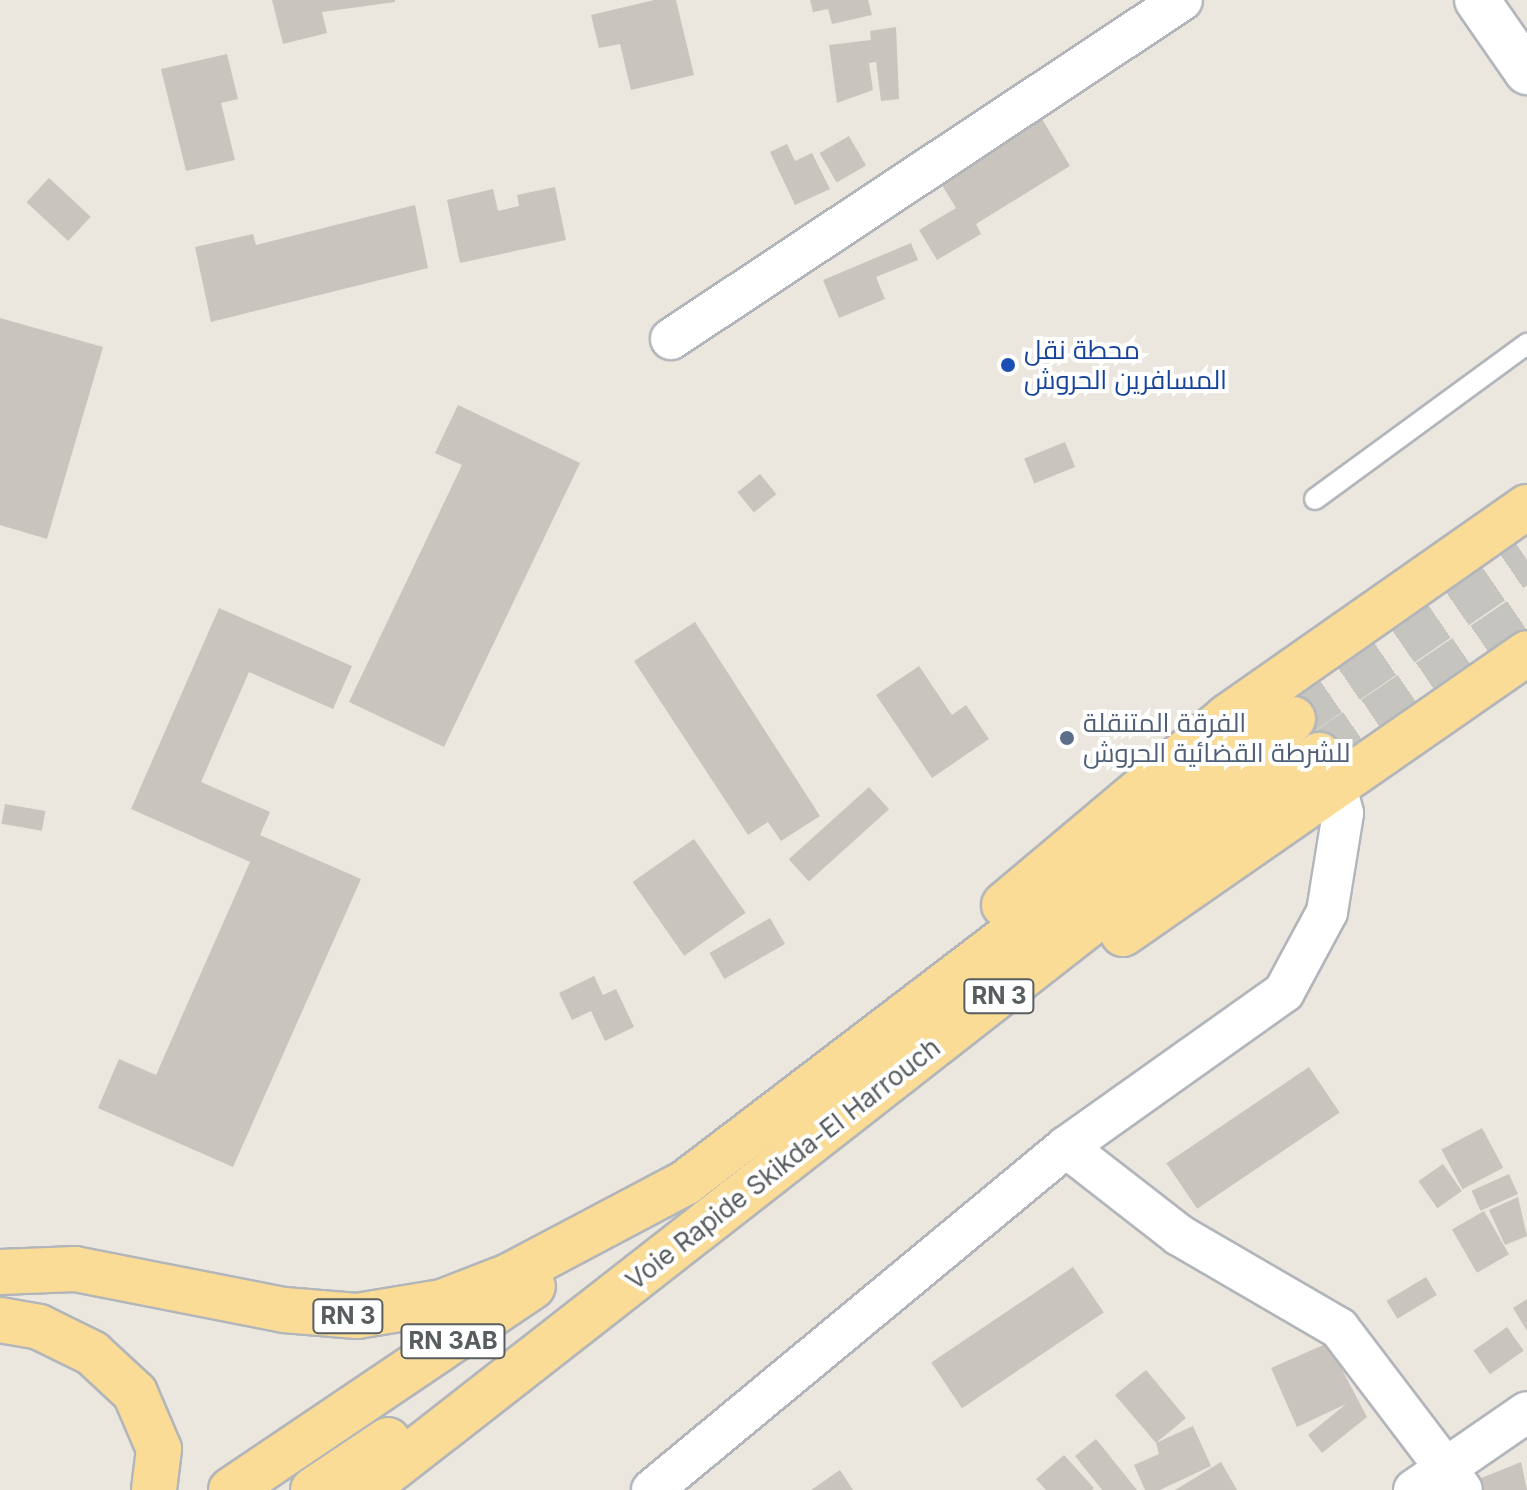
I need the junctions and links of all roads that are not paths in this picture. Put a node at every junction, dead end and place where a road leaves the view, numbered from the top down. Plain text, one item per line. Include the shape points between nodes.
1 (1182, 0) edge
2 (1477, 0) edge
3 (1527, 72) edge
4 (671, 339) dead end
5 (1527, 344) edge
6 (1315, 499) dead end
7 (1527, 507) edge
8 (1527, 653) edge
9 (1293, 719) tunnel mouth
10 (1327, 769) junction
11 (824, 1076) junction
12 (1066, 1147) junction
13 (674, 1190) junction
14 (681, 1241) junction
15 (0, 1272) edge
16 (0, 1320) edge
17 (1527, 1412) edge
18 (1440, 1482) edge
19 (154, 1490) edge
20 (231, 1490) edge
21 (313, 1490) edge
22 (365, 1490) edge
23 (652, 1490) edge

1 - 4 street
2 - 3 main road
5 - 6 lane
7 - 11 highway via 1162,766 1045,866
8 - 10 highway, Voie Rapide Skikda-El Harrouch
9 - 11 highway, Voie Rapide Skikda-El Harrouch / RN 3
10 - 12 street via 1343,813 1327,912 1284,992
10 - 14 highway, Voie Rapide Skikda-El Harrouch via 959,1052
11 - 13 highway, Voie Rapide Skikda-El Harrouch / RN 3
12 - 18 street via 1179,1235 1339,1328
12 - 23 street
13 - 15 highway, Voie Rapide Skikda-El Harrouch / RN 3 via 509,1276 442,1302 383,1315 284,1310 75,1269
13 - 20 highway, RN 3AB
14 - 21 highway, RN 3AB
14 - 22 highway, Voie Rapide Skikda-El Harrouch
16 - 19 highway via 39,1327 92,1353 135,1393 159,1449
17 - 18 street

